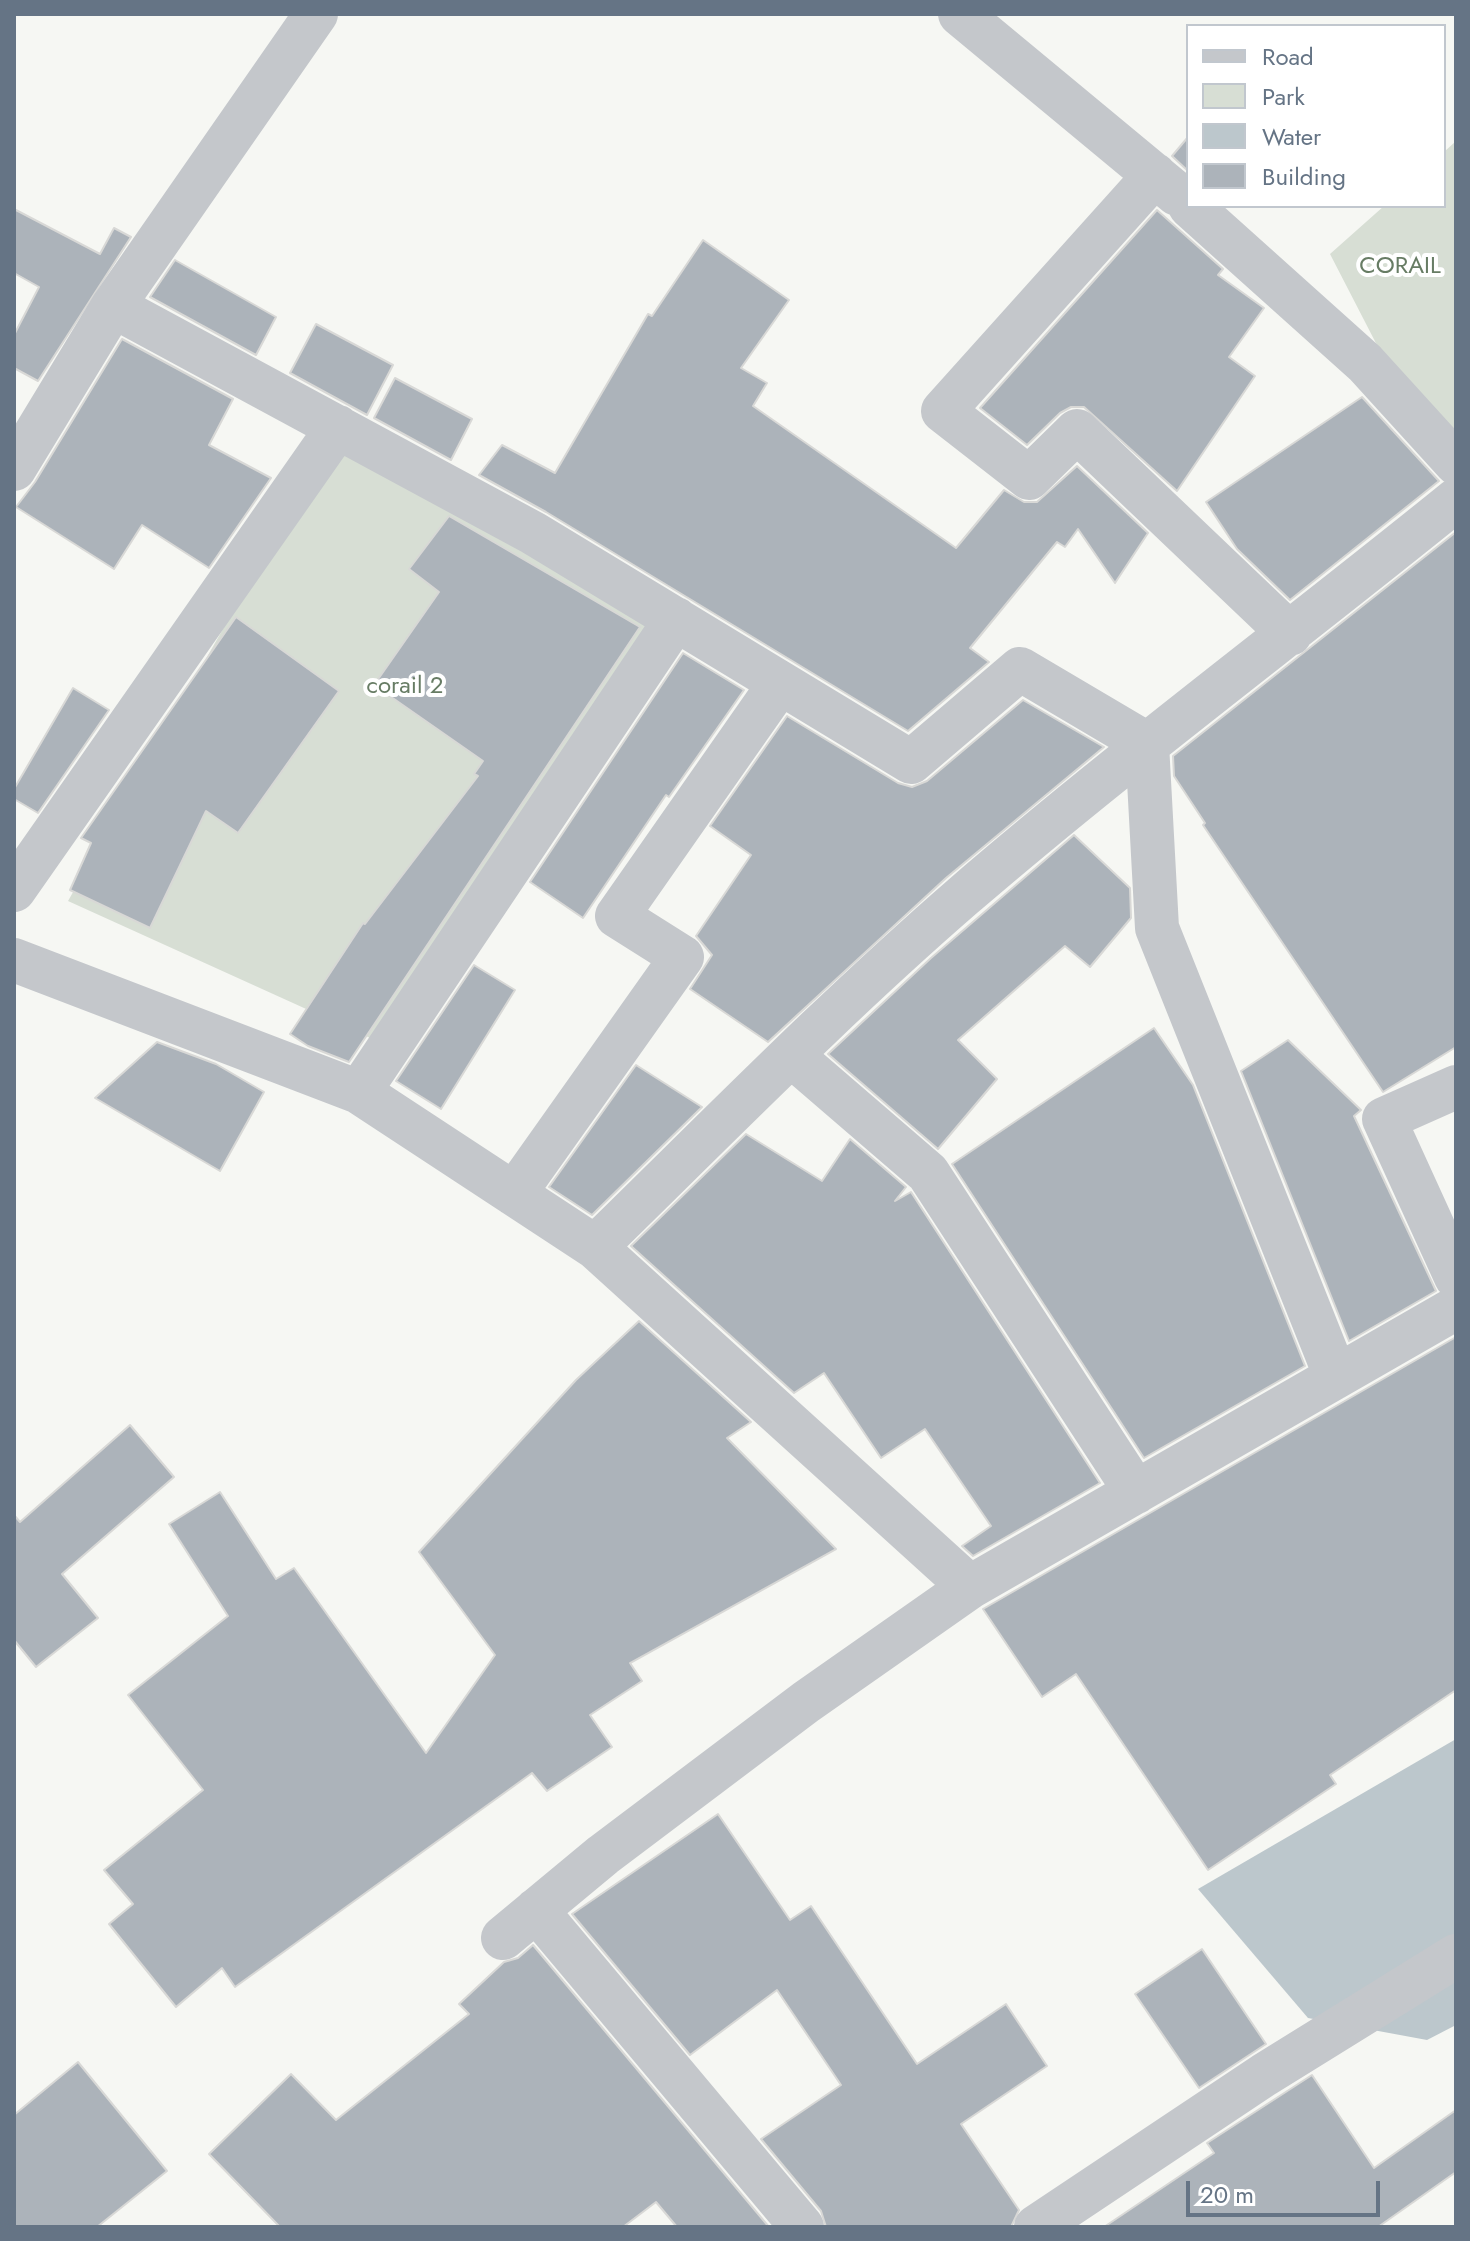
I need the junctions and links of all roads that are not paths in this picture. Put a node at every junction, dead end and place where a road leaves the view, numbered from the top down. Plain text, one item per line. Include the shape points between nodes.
1 (316, 14) edge
2 (960, 14) edge
3 (1155, 175) junction
4 (1186, 202) edge
5 (1192, 208) edge
6 (113, 306) junction
7 (338, 427) junction
8 (1456, 463) edge
9 (14, 469) edge
10 (1456, 500) edge
11 (676, 619) junction
12 (1290, 634) junction
13 (780, 683) junction
14 (1147, 744) junction
15 (14, 890) edge
16 (14, 960) edge
17 (791, 1055) junction
18 (1456, 1087) edge
19 (359, 1092) junction
20 (514, 1194) junction
21 (595, 1247) junction
22 (1456, 1277) edge
23 (1456, 1308) edge
24 (1336, 1377) junction
25 (1136, 1492) junction
26 (970, 1587) junction
27 (536, 1910) junction
28 (503, 1938) dead end
29 (1456, 1956) edge
30 (802, 2227) edge
31 (1036, 2227) edge

1 - 6 street
2 - 3 street
3 - 4 street
3 - 12 street via 943,411 1029,478 1077,431
5 - 8 street via 1365,363
6 - 7 street
6 - 9 street
7 - 11 street via 533,533
7 - 15 street
10 - 12 street
11 - 13 street
11 - 19 street
12 - 14 street
13 - 14 street via 911,762 1020,669
13 - 20 street via 617,916 682,957
14 - 17 street via 961,898
14 - 24 street via 1157,928
16 - 19 street
17 - 21 street
17 - 25 street via 928,1173
18 - 22 street via 1384,1119
19 - 20 street
20 - 21 street
21 - 26 street
23 - 24 street
24 - 25 street
25 - 26 street
26 - 27 street via 806,1702
27 - 28 street
27 - 30 street
29 - 31 street via 1264,2075

